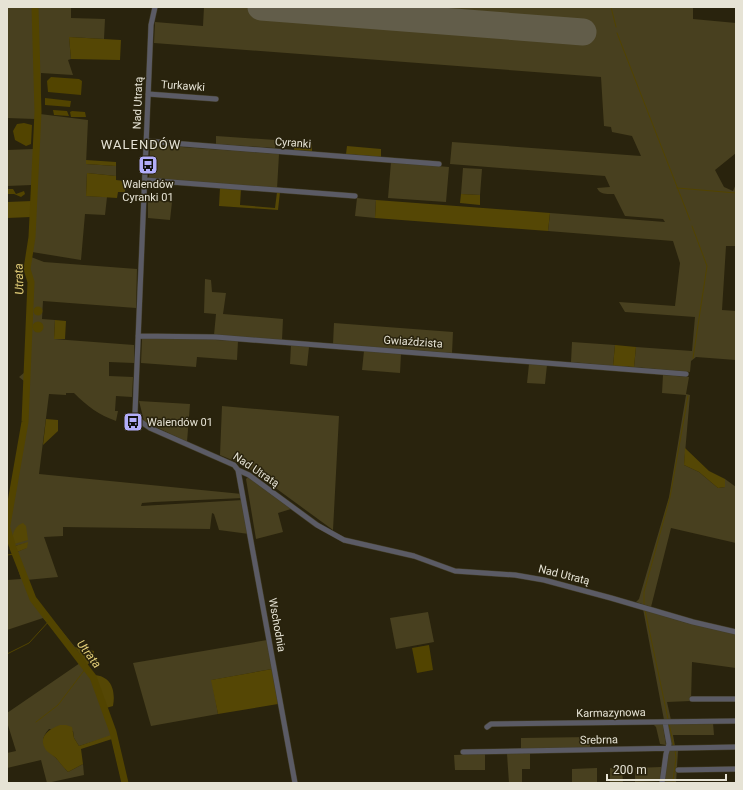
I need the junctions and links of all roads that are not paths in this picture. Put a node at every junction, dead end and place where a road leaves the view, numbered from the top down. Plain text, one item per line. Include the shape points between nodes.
1 (155, 7) edge
2 (148, 94) junction
3 (216, 98) dead end
4 (146, 141) junction
5 (439, 164) dead end
6 (145, 180) junction
7 (355, 196) dead end
8 (138, 336) junction
9 (686, 374) dead end
10 (238, 470) junction
11 (736, 632) edge
12 (692, 699) dead end
13 (736, 699) edge
14 (736, 721) edge
15 (665, 722) junction
16 (487, 727) dead end
17 (736, 747) edge
18 (667, 749) junction
19 (463, 752) dead end
20 (736, 769) edge
21 (678, 770) dead end
22 (294, 783) edge
23 (662, 783) edge

1 - 2 street, Nad Utratą via 151,25
2 - 3 street, Turkawki
2 - 4 street, Nad Utratą
4 - 5 street, Cyranki
4 - 6 street, Nad Utratą
6 - 7 street
6 - 8 street, Nad Utratą
8 - 9 street, Gwiaździsta via 216,336
8 - 10 street, Nad Utratą via 135,413 137,419 150,428 234,465
10 - 11 street, Nad Utratą via 249,475 317,525 344,540 414,556 455,571 515,575 544,580
10 - 22 street, Wschodnia
12 - 13 street
14 - 15 street, Karmazynowa
15 - 16 street, Karmazynowa via 491,724
15 - 18 street via 669,739
17 - 18 street, Srebrna
18 - 19 street, Srebrna
18 - 23 street
20 - 21 street

